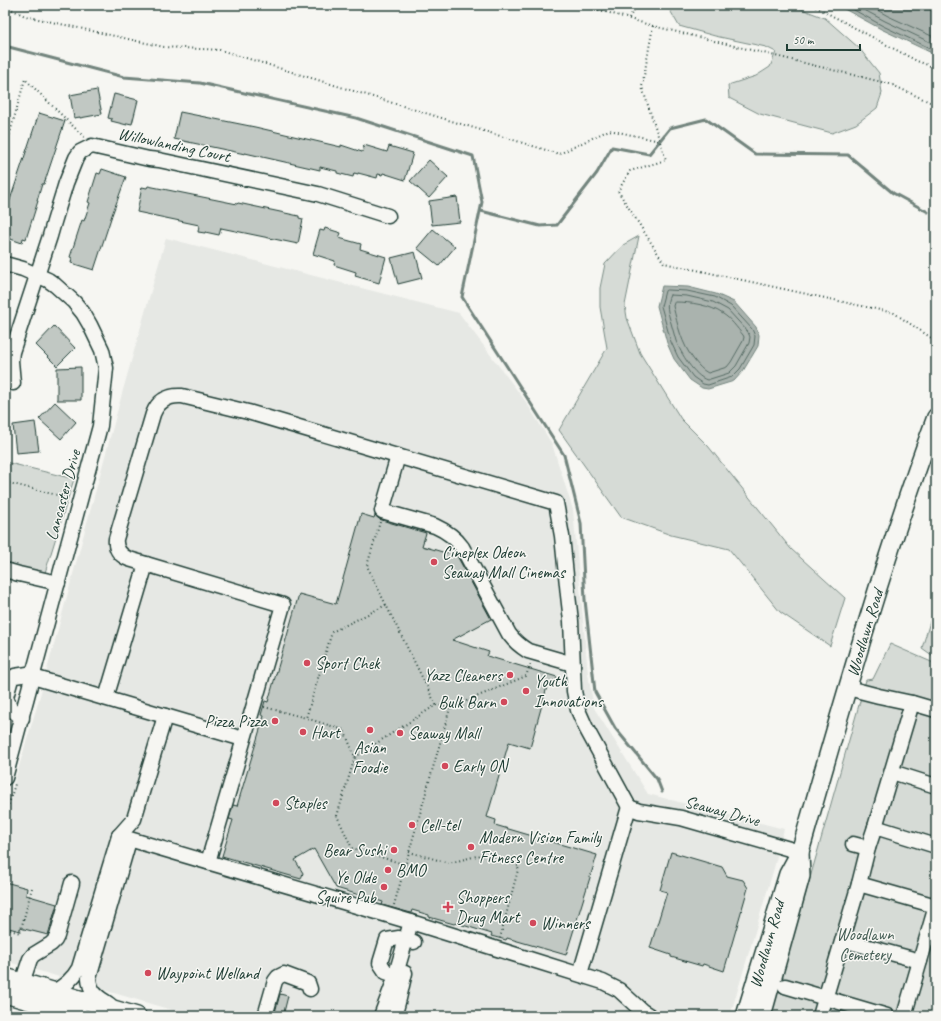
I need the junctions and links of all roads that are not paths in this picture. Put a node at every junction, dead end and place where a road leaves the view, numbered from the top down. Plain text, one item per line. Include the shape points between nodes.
1 (388, 216) dead end
2 (5, 264) edge
3 (37, 275) junction
4 (13, 383) dead end
5 (936, 417) edge
6 (398, 456) junction
7 (146, 564) junction
8 (5, 570) edge
9 (58, 582) junction
10 (573, 664) junction
11 (33, 675) junction
12 (848, 688) junction
13 (106, 698) junction
14 (912, 703) junction
15 (936, 710) edge
16 (165, 716) junction
17 (22, 718) junction
18 (243, 739) junction
19 (8, 755) edge
20 (892, 772) junction
21 (5, 778) edge
22 (936, 786) edge
23 (632, 808) junction
24 (875, 827) junction
25 (119, 836) junction
26 (853, 844) dead end
27 (936, 846) edge
28 (868, 848) junction
29 (800, 852) junction
30 (208, 862) junction
31 (72, 883) dead end
32 (859, 884) junction
33 (936, 906) edge
34 (415, 924) junction
35 (842, 940) junction
36 (410, 941) junction
37 (920, 961) junction
38 (580, 974) junction
39 (5, 977) edge
40 (22, 983) junction
41 (785, 986) dead end
42 (310, 989) dead end
43 (53, 992) junction
44 (5, 994) edge
45 (826, 998) junction
46 (115, 1010) junction
47 (644, 1014) edge
48 (74, 1015) edge
49 (137, 1016) edge
50 (265, 1016) edge
51 (381, 1016) edge
52 (394, 1016) edge
53 (745, 1016) edge
54 (762, 1016) edge
55 (820, 1016) edge
56 (887, 1016) edge
57 (904, 1016) edge

1 - 3 street, Willowlanding Court via 312,193 92,146 80,152 76,158
2 - 3 street, Lancaster Drive
3 - 4 street, Willowlanding Court via 12,352
3 - 9 street, Lancaster Drive via 68,295 83,313 102,350 106,368 100,426
5 - 12 main road, Woodlawn Road via 889,552
6 - 7 street via 248,412 182,396 169,397 160,403 153,414 116,540 117,549 122,556
6 - 10 street via 382,511 435,526 447,532 462,547 510,636 517,644 534,653
6 - 10 street via 556,502 571,621
7 - 13 street
7 - 18 street via 283,605
8 - 9 street
9 - 11 street, Lancaster Drive
10 - 23 street via 578,710
11 - 13 street
11 - 17 street, Lancaster Drive
11 - 17 street via 15,676 11,679 6,697 10,708
12 - 14 street
12 - 29 main road, Woodlawn Road
13 - 16 street
14 - 15 street
14 - 20 street
16 - 18 street
16 - 25 street via 134,819
17 - 19 street, Lancaster Drive
18 - 30 street
19 - 21 street, Lancaster Drive
20 - 22 street
20 - 24 street
23 - 29 street, Seaway Drive via 681,818
23 - 38 street
24 - 27 street
24 - 28 street
25 - 30 street
25 - 43 street via 79,968 69,982
25 - 46 street via 128,844 89,980 94,993
26 - 28 street
28 - 32 street
29 - 53 main road, Woodlawn Road via 788,874
29 - 54 main road, Woodlawn Road via 801,876
30 - 34 street
31 - 40 street via 58,936 31,957
32 - 33 street
32 - 35 street
33 - 37 street
34 - 36 street
34 - 38 street
35 - 37 street
35 - 45 street
36 - 51 street
36 - 52 street
37 - 57 street
38 - 47 street via 619,990
39 - 40 main road
40 - 43 main road
41 - 45 street
42 - 50 street via 308,983 284,974 278,977
43 - 46 main road
44 - 48 main road
45 - 55 street
45 - 56 street
46 - 49 main road

